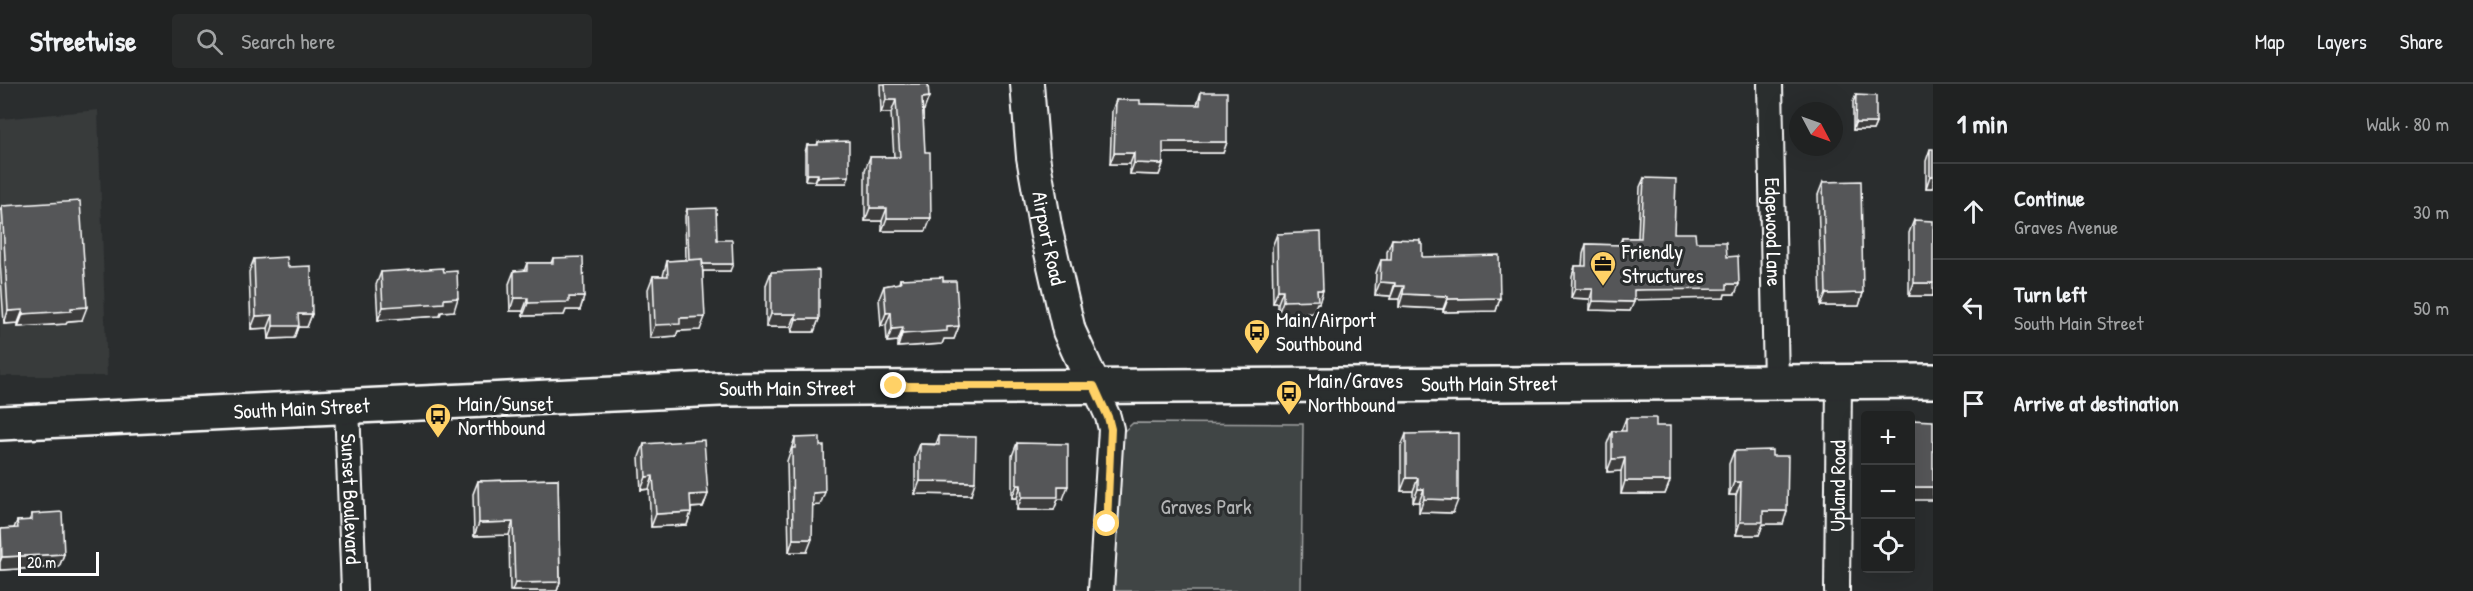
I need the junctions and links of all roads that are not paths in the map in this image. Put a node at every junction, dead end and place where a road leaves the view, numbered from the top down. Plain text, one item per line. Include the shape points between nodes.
1 (1027, 84) edge
2 (1770, 84) edge
3 (1933, 381) edge
4 (1776, 382) junction
5 (1839, 382) junction
6 (1094, 386) junction
7 (347, 406) junction
8 (0, 423) edge
9 (354, 591) edge
10 (1101, 591) edge
11 (1836, 591) edge

1 - 6 street, Airport Road via 1033,157 1046,231 1069,331
2 - 4 street, Edgewood Lane
3 - 5 main road, South Main Street
4 - 5 main road, South Main Street
4 - 6 main road, South Main Street
5 - 11 street, Upland Road
6 - 7 main road, South Main Street via 720,389
6 - 10 street via 1111,429
7 - 8 main road, South Main Street
7 - 9 street, Sunset Boulevard

